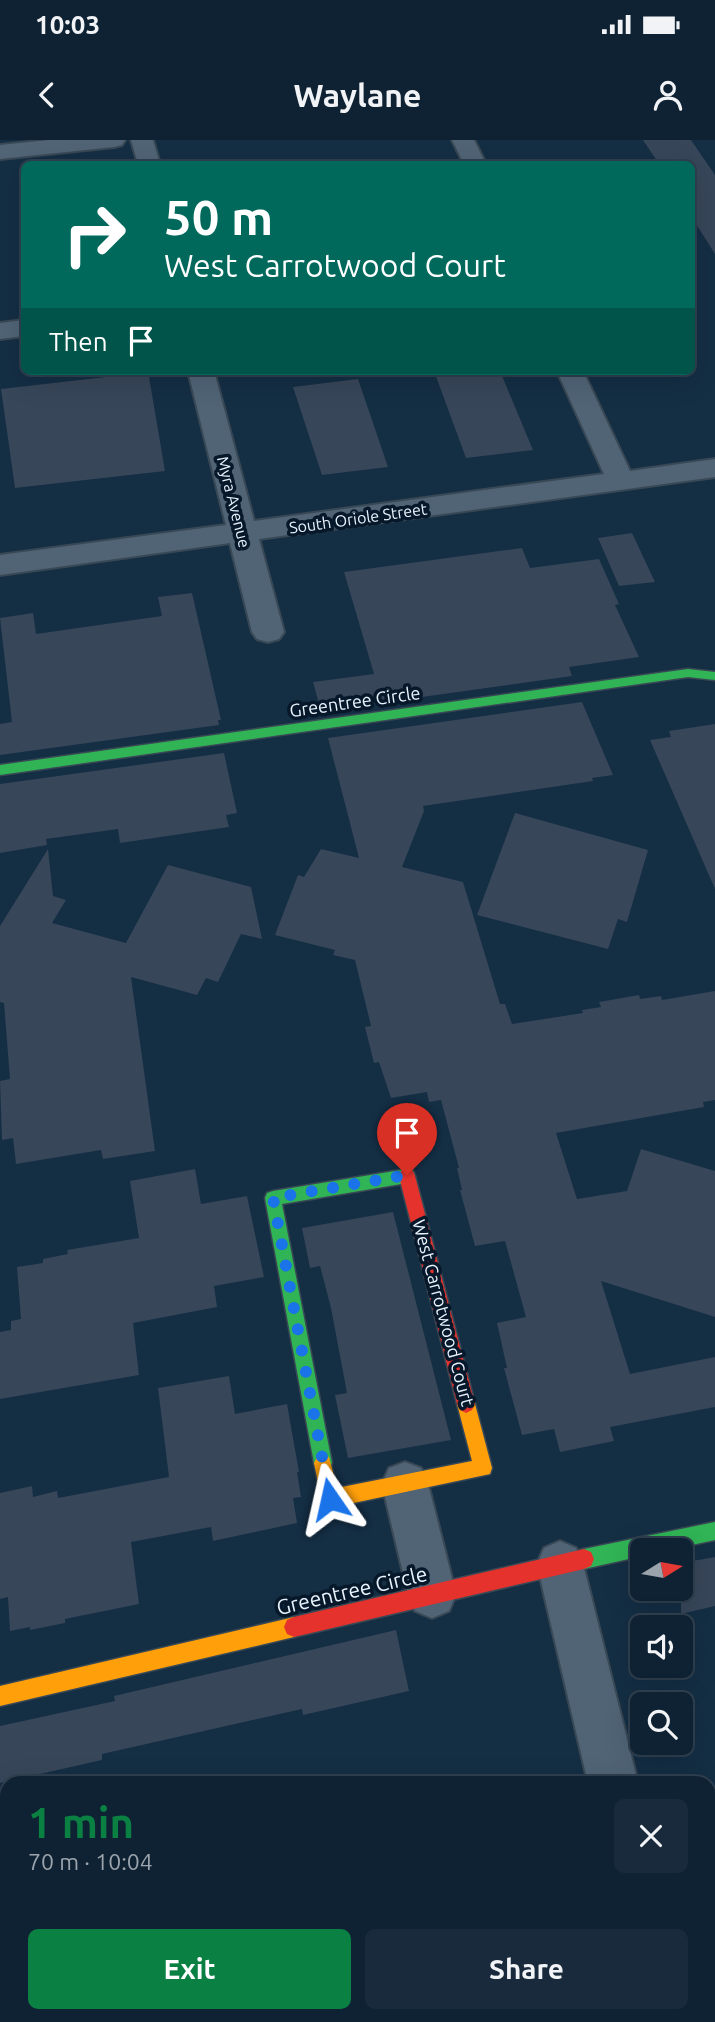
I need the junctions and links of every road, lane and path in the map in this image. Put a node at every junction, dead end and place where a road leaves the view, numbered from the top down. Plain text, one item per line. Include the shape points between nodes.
1 (114, 140) edge
2 (142, 140) edge
3 (463, 140) edge
4 (0, 152) edge
5 (148, 161) edge
6 (474, 161) edge
7 (21, 328) edge
8 (0, 331) edge
9 (202, 375) edge
10 (572, 375) edge
11 (715, 468) edge
12 (621, 481) junction
13 (242, 534) junction
14 (0, 565) edge
15 (268, 632) dead end
16 (715, 676) edge
17 (0, 770) edge
18 (405, 1485) junction
19 (715, 1531) edge
20 (559, 1564) junction
21 (432, 1594) junction
22 (0, 1696) edge
23 (611, 1776) edge

1 - 4 street
2 - 5 street
3 - 6 street
7 - 8 street
9 - 13 street, Myra Avenue
10 - 12 street
11 - 12 street, South Oriole Street
12 - 13 street, South Oriole Street
13 - 14 street, South Oriole Street
13 - 15 street, Myra Avenue
16 - 17 street, Greentree Circle via 688,673
18 - 18 street, West Carrotwood Court via 483,1468 407,1175 273,1198 330,1499
18 - 21 street
19 - 20 street, Greentree Circle
20 - 21 street, Greentree Circle
20 - 23 street
21 - 22 street, Greentree Circle

